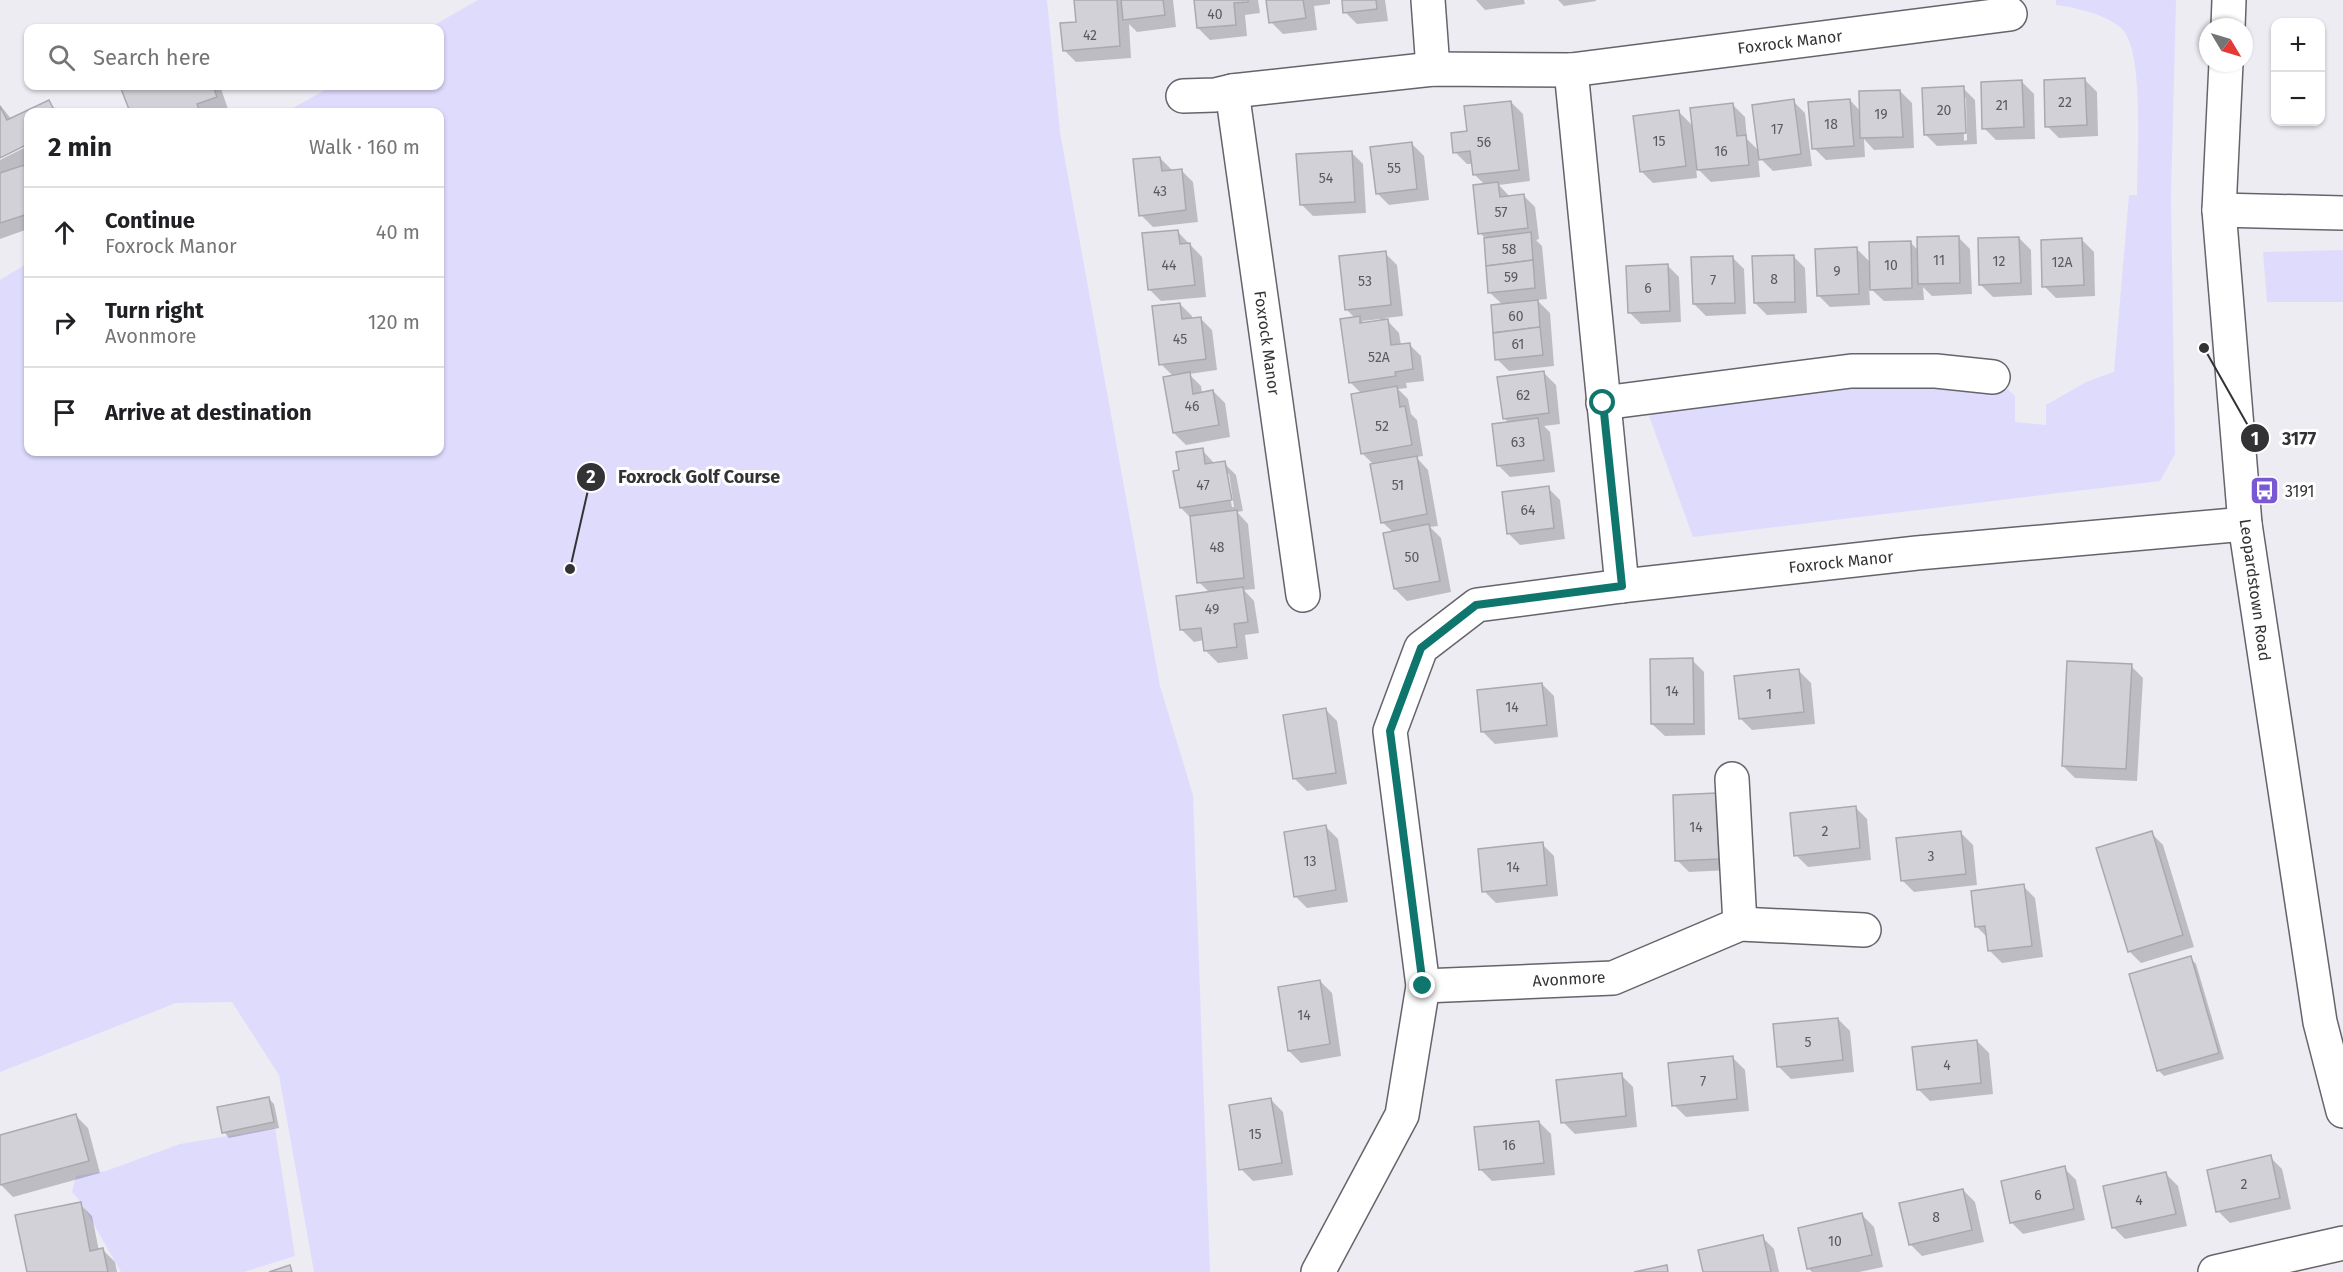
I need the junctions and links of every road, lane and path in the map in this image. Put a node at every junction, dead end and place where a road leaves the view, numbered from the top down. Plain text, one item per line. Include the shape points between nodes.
1 (1428, 0) edge
2 (2229, 0) edge
3 (2010, 14) dead end
4 (2228, 18) edge
5 (1433, 69) junction
6 (1570, 70) junction
7 (2226, 72) edge
8 (1232, 91) junction
9 (1183, 96) dead end
10 (2219, 210) junction
11 (2343, 213) edge
12 (1993, 376) dead end
13 (1603, 403) junction
14 (2245, 524) junction
15 (1622, 586) junction
16 (1303, 595) dead end
17 (1732, 779) dead end
18 (1740, 924) junction
19 (1864, 930) dead end
20 (1423, 986) junction
21 (2343, 1111) edge
22 (2343, 1243) edge
23 (1318, 1272) edge
24 (2215, 1272) edge

1 - 5 street
2 - 4 street
3 - 6 street, Foxrock Manor
5 - 6 street, Foxrock Manor
5 - 8 street, Foxrock Manor
6 - 13 street
7 - 10 street, Leopardstown Road
8 - 9 street, Foxrock Manor
8 - 16 street, Foxrock Manor
10 - 11 street
10 - 14 street, Leopardstown Road
12 - 13 street via 1936,370 1851,371
13 - 15 street
14 - 15 street, Foxrock Manor via 1917,553
14 - 21 street, Leopardstown Road via 2320,1022
15 - 20 street via 1476,605 1421,648 1390,731
17 - 18 street
18 - 19 street, Avonmore
18 - 20 street, Avonmore via 1613,978
20 - 23 street via 1402,1115
22 - 24 street

